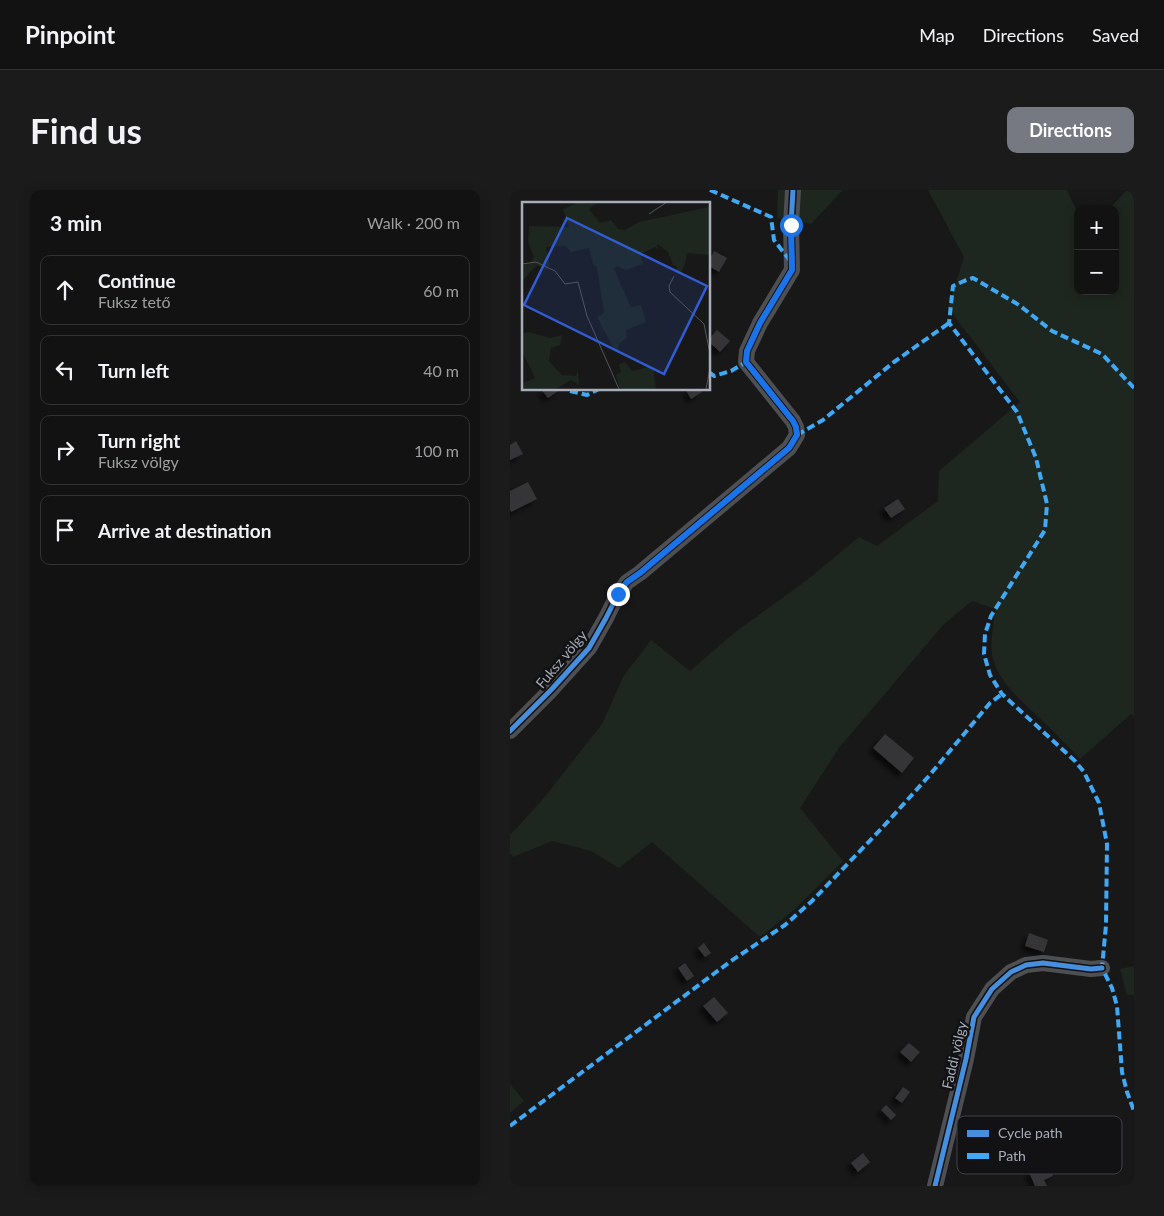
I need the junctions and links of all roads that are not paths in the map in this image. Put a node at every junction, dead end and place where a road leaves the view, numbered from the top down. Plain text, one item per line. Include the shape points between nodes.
1 (793, 190) edge
2 (510, 732) edge
3 (1102, 968) dead end
4 (935, 1186) edge

1 - 2 street, Fuksz völgy via 792,270 760,323 747,351 746,362 793,421 797,435 789,448 627,582 589,648
3 - 4 street, Faddi völgy via 1043,963 1026,965 1011,972 992,989 974,1017

